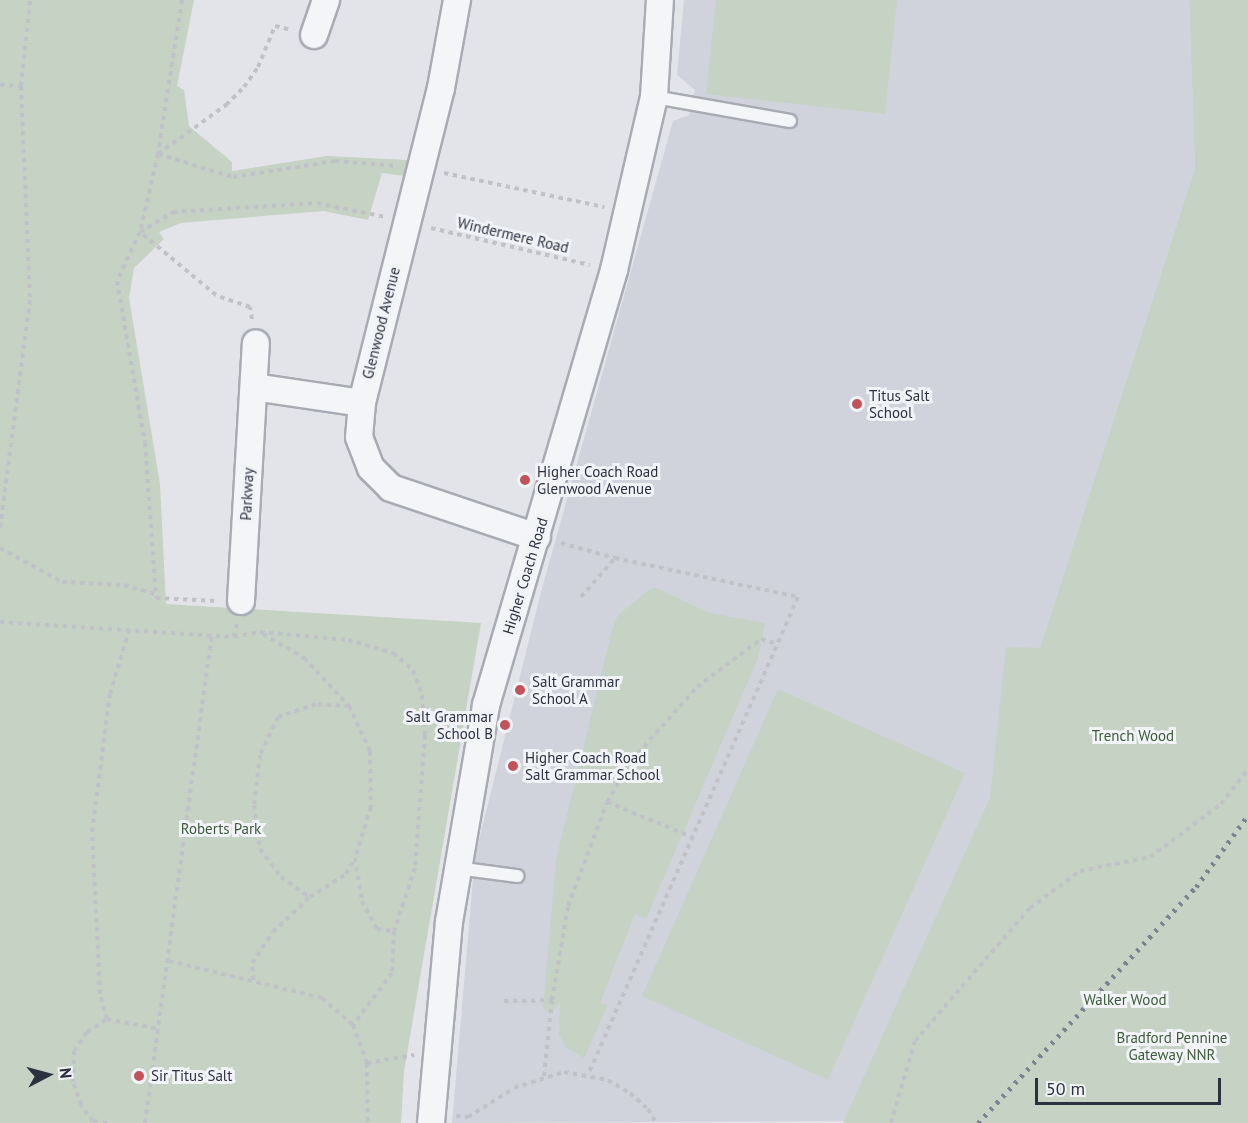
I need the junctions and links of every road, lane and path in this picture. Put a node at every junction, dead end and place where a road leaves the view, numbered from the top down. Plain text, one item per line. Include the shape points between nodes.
1 (30, 0) edge
2 (182, 0) edge
3 (326, 0) edge
4 (457, 0) edge
5 (660, 0) edge
6 (314, 35) joint
7 (0, 85) edge
8 (21, 86) junction
9 (654, 97) junction
10 (790, 121) dead end
11 (158, 154) junction
12 (421, 168) junction
13 (628, 212) junction
14 (406, 222) junction
15 (140, 232) junction
16 (614, 270) junction
17 (256, 343) joint
18 (254, 387) junction
19 (362, 403) junction
20 (0, 529) edge
21 (537, 537) junction
22 (0, 548) edge
23 (615, 558) junction
24 (156, 594) junction
25 (580, 597) dead end
26 (241, 601) joint
27 (0, 622) edge
28 (129, 630) junction
29 (260, 632) junction
30 (212, 636) junction
31 (777, 644) junction
32 (349, 706) junction
33 (1248, 769) edge
34 (607, 802) junction
35 (692, 837) junction
36 (354, 858) junction
37 (457, 868) junction
38 (517, 876) dead end
39 (310, 897) junction
40 (394, 931) junction
41 (169, 961) junction
42 (253, 980) junction
43 (552, 1000) junction
44 (504, 1001) dead end
45 (107, 1019) junction
46 (353, 1026) junction
47 (159, 1029) junction
48 (435, 1052) junction
49 (367, 1063) junction
50 (588, 1075) junction
51 (544, 1076) junction
52 (431, 1119) edge
53 (92, 1122) edge
54 (106, 1123) edge
55 (145, 1123) edge
56 (368, 1123) edge
57 (656, 1123) edge
58 (891, 1123) edge

1 - 8 path
2 - 11 path
3 - 6 street
4 - 12 street, Glenwood Avenue
5 - 9 street, Higher Coach Road
6 - 11 path via 275,26 258,67 244,87 226,105
7 - 8 path
8 - 20 path via 30,300
9 - 10 lane
9 - 13 street, Higher Coach Road
11 - 12 path via 233,177 335,161
11 - 15 path
12 - 13 path
12 - 14 street, Glenwood Avenue
13 - 16 street, Higher Coach Road
14 - 15 path, Windermere Road via 317,203 173,212
14 - 16 path, Windermere Road
14 - 19 street, Glenwood Avenue
15 - 17 path via 216,295 250,307
15 - 24 path via 117,282 145,443
16 - 21 street, Higher Coach Road
17 - 18 street, Parkway
18 - 19 street
18 - 26 street, Parkway
19 - 21 street, Glenwood Avenue via 359,436 364,453 371,468 391,488
21 - 23 path
21 - 37 street, Higher Coach Road via 486,705
22 - 24 path via 62,582 124,585
23 - 25 path
23 - 31 path via 798,597
24 - 26 path via 156,598
27 - 28 path
28 - 30 path
28 - 45 path via 110,694 92,832 100,994
29 - 30 path
29 - 32 path via 304,658
29 - 40 path via 348,640 393,653 413,670 422,694 425,735 417,846 415,868
30 - 41 path
31 - 34 path via 761,639 697,687 632,760
31 - 35 path
32 - 36 path via 370,751 371,807
32 - 39 path via 316,704 278,717 260,755 254,805 260,849 281,877
33 - 58 path via 1221,804 1150,857 1080,871 1030,908 915,1041
34 - 35 path
34 - 43 path via 568,906
35 - 50 path
36 - 39 path via 346,874
36 - 40 path via 362,901 377,929
37 - 38 lane
37 - 48 street, Higher Coach Road
39 - 42 path via 273,932 252,963
40 - 46 path via 392,973
41 - 42 path
41 - 47 path
42 - 46 path via 322,998
43 - 44 path
43 - 51 path
45 - 47 path
45 - 53 path via 87,1032 74,1051 73,1082
46 - 49 path
47 - 55 path
48 - 49 path
48 - 52 street, Higher Coach Road
49 - 56 path via 371,1108
50 - 51 path via 564,1072
50 - 57 path via 630,1093 648,1109
51 - 52 path via 514,1088 468,1117
53 - 54 path

